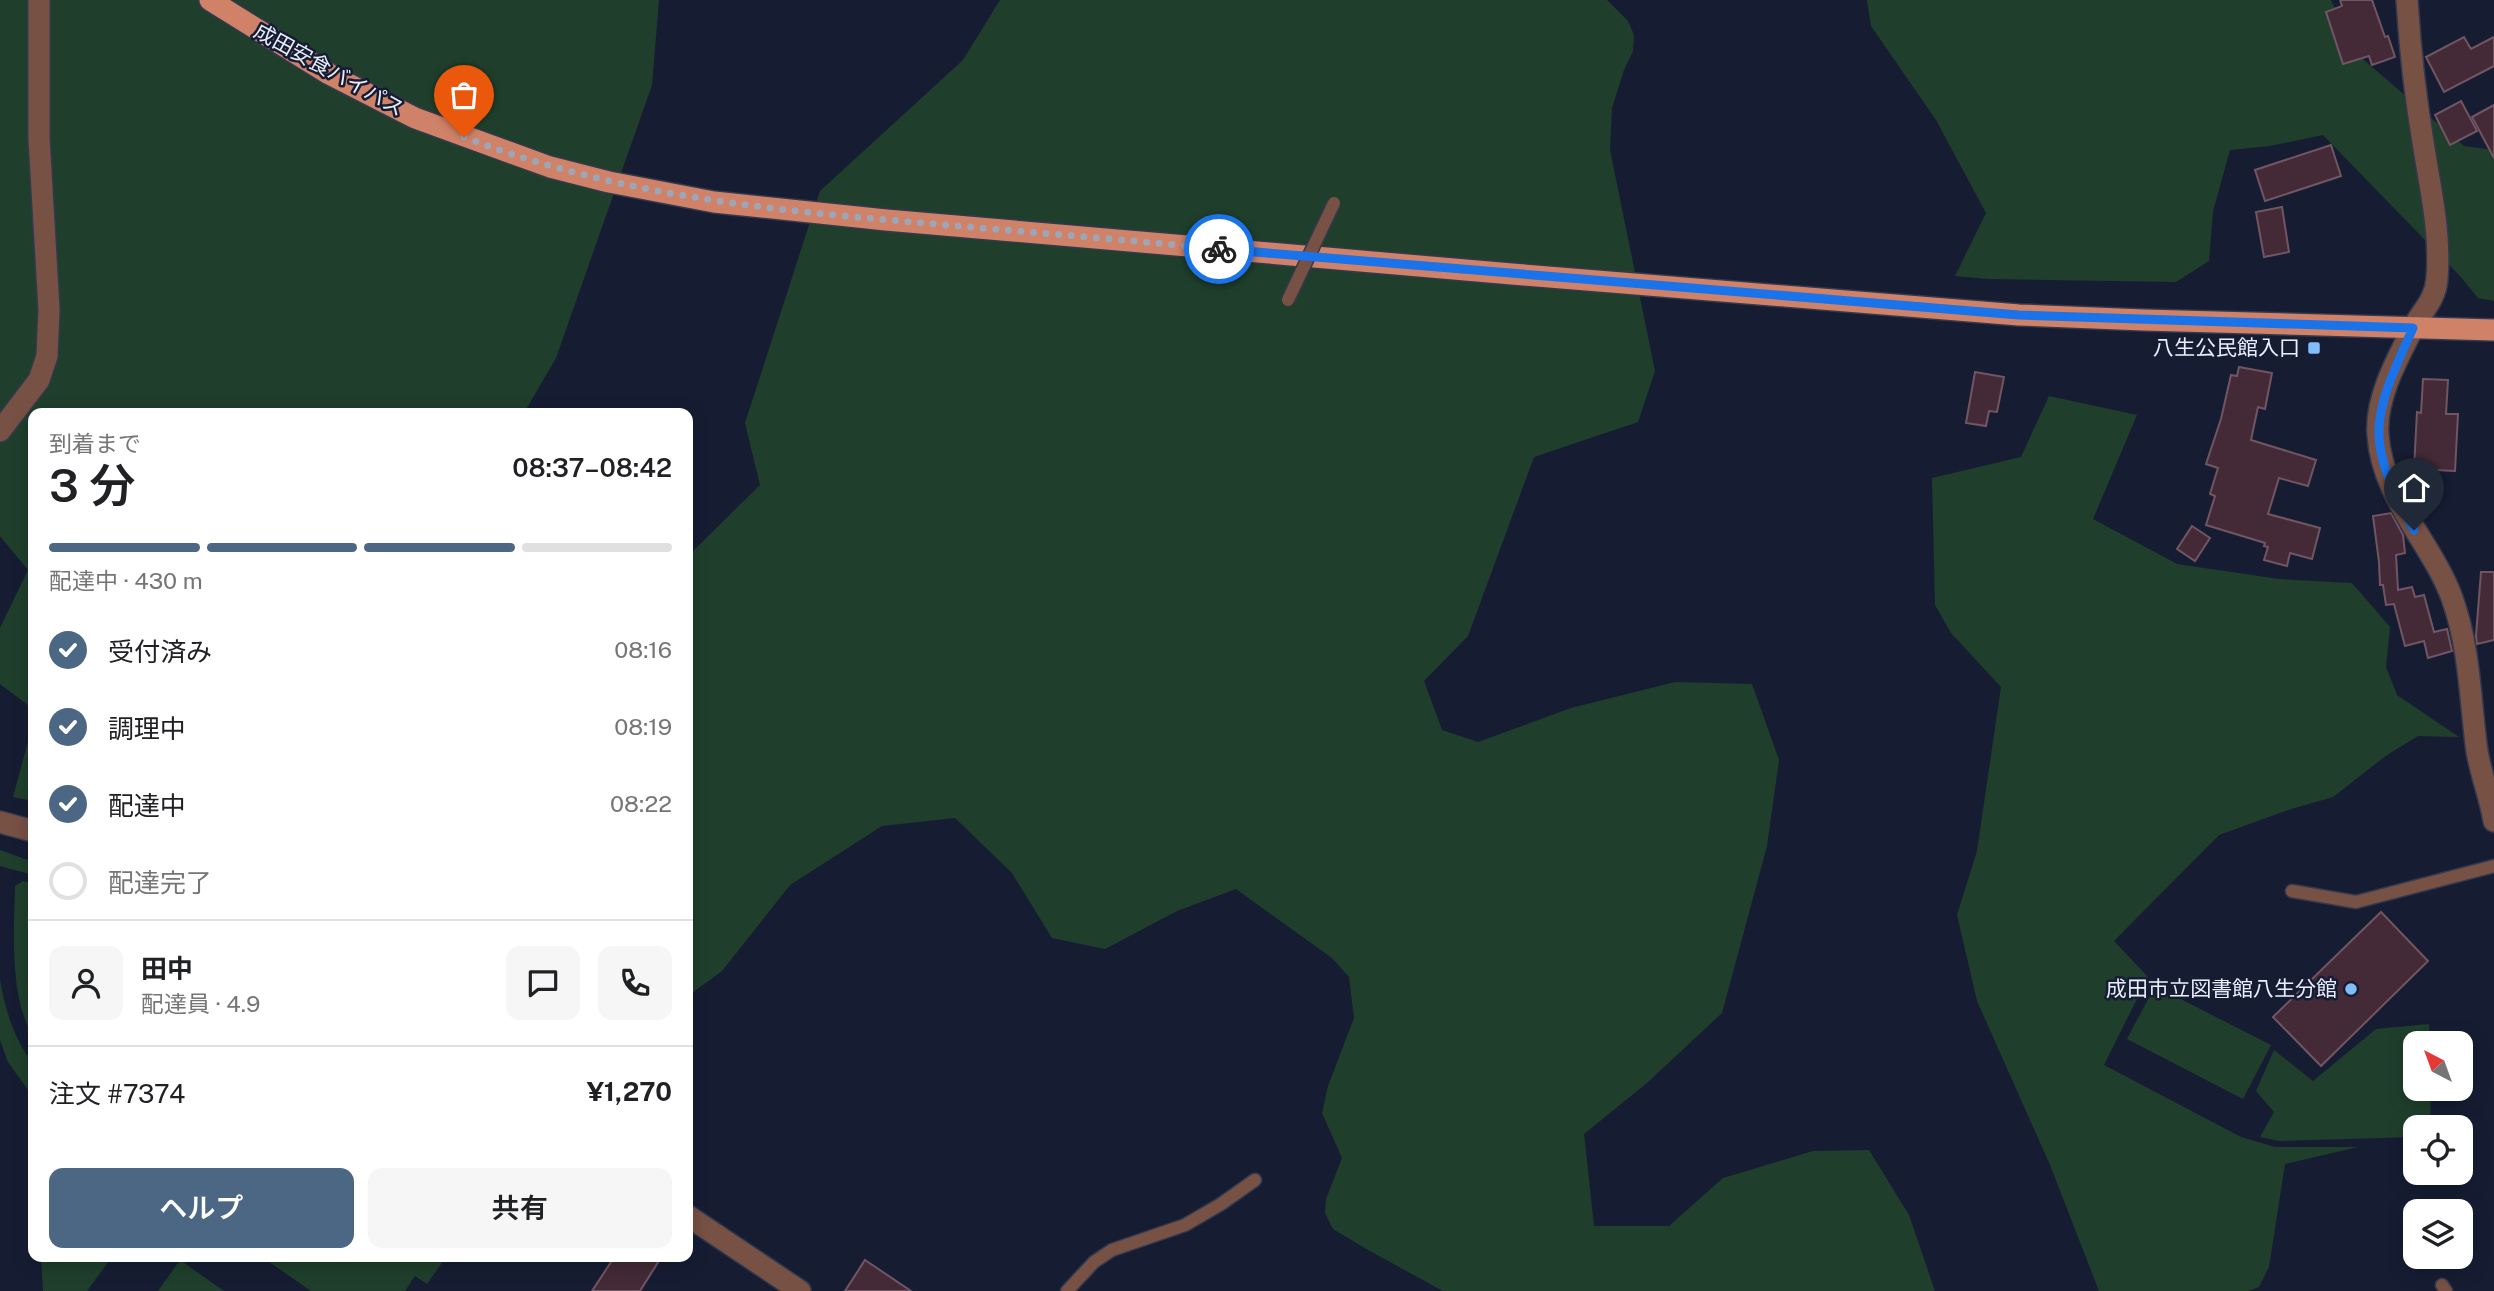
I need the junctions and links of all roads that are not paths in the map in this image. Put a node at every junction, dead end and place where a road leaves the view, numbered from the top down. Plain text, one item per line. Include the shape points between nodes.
1 (40, 0) edge
2 (210, 0) edge
3 (2407, 0) edge
4 (1334, 202) dead end
5 (1287, 300) dead end
6 (2413, 328) junction
7 (2494, 330) edge
8 (0, 431) edge
9 (2494, 821) edge
10 (0, 822) edge
11 (28, 830) edge
12 (2494, 866) edge
13 (2292, 891) dead end
14 (1255, 1180) dead end
15 (693, 1219) edge
16 (800, 1291) edge
17 (1067, 1291) edge

1 - 8 street via 39,138 49,309 47,356 38,380
2 - 6 main road, 成田安食バイパス via 329,74 415,118 550,167 714,202 2019,315
3 - 6 street via 2414,92 2438,235 2437,281 2431,304
4 - 5 lane, bridge
6 - 7 main road, 成田安食バイパス
6 - 9 street via 2387,385 2377,434 2396,496 2451,595 2459,620 2471,680 2481,776
10 - 11 street
12 - 13 lane via 2356,902
14 - 17 lane via 1185,1225 1112,1250
15 - 16 street

